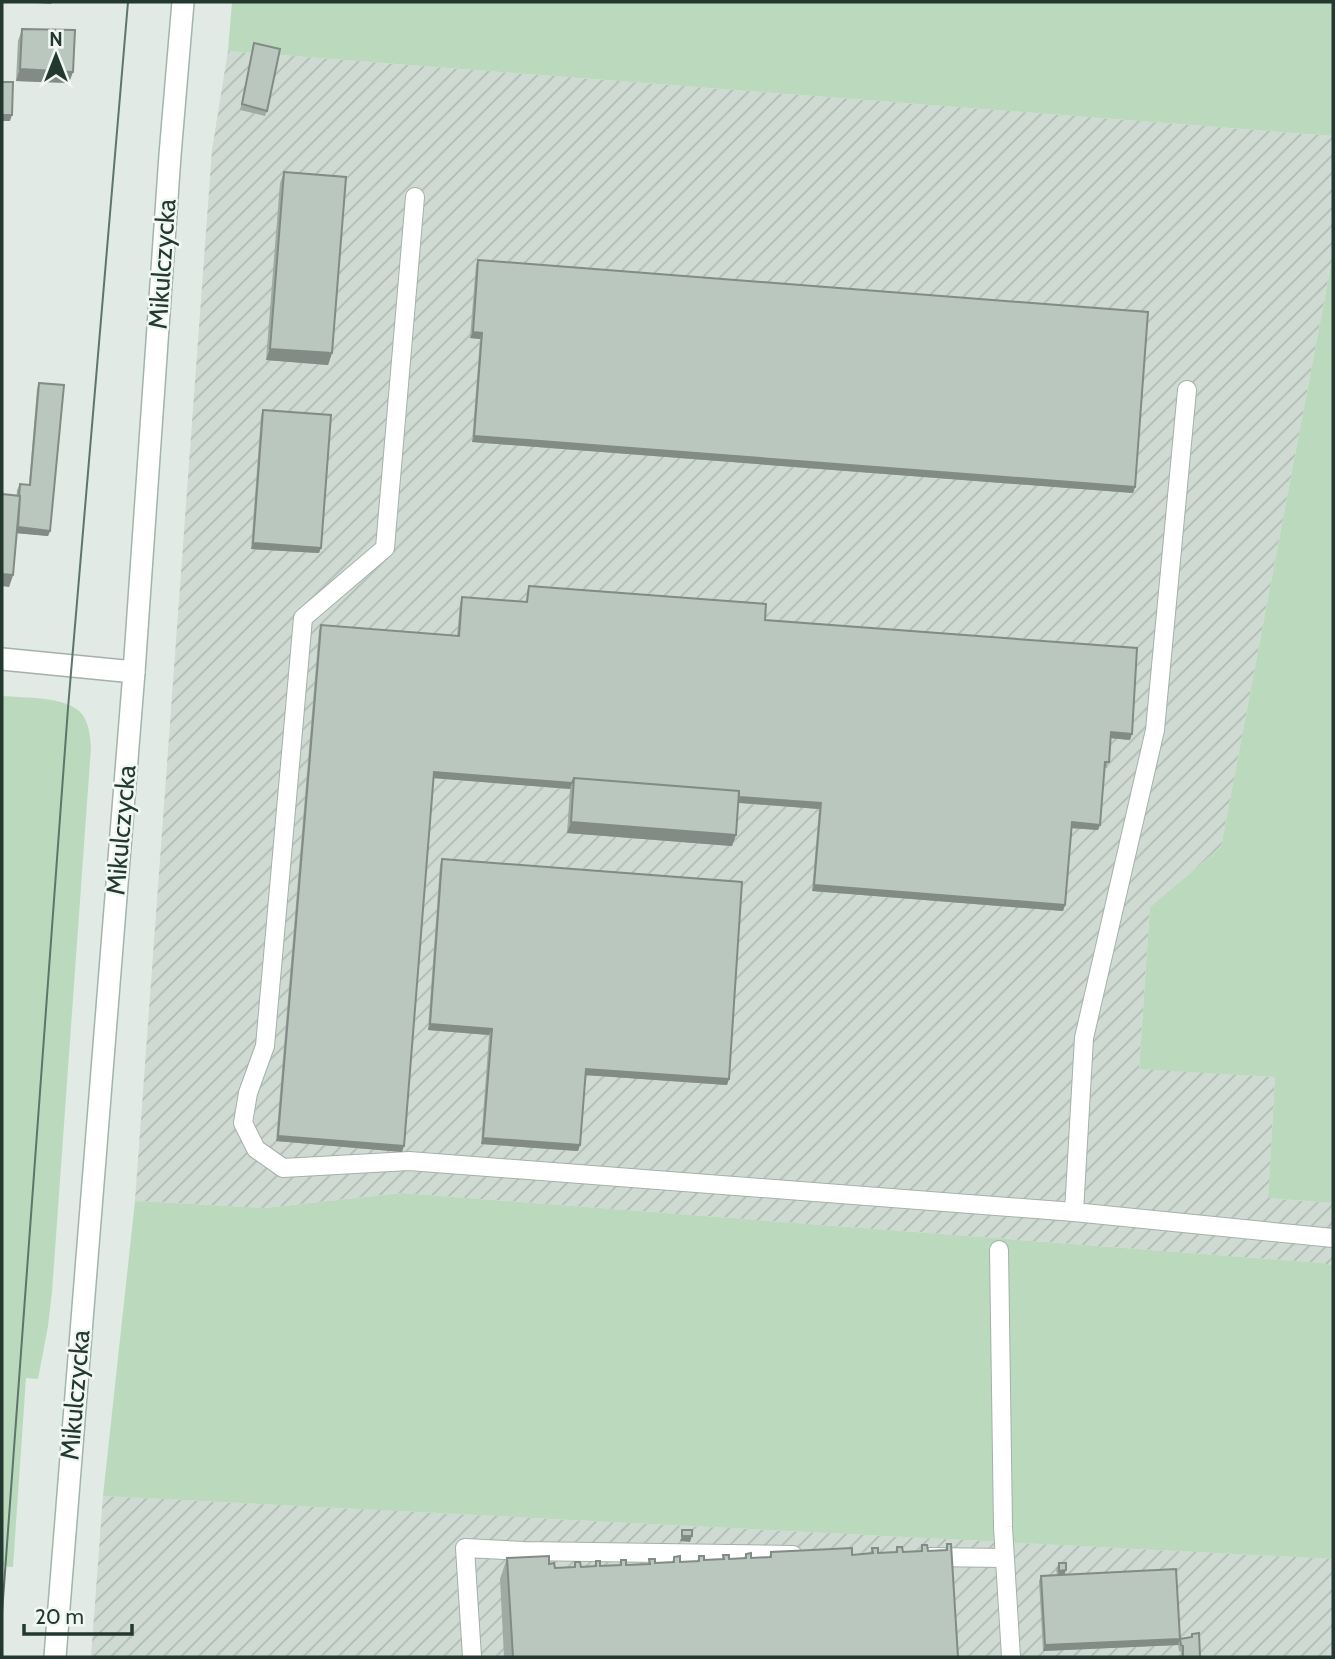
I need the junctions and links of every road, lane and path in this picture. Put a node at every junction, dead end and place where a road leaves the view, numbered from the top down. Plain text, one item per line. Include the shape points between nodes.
1 (183, 2) edge
2 (415, 197) dead end
3 (1187, 390) dead end
4 (2, 659) edge
5 (134, 672) junction
6 (1074, 1212) junction
7 (1333, 1238) edge
8 (999, 1250) dead end
9 (812, 1555) edge
10 (908, 1556) edge
11 (1004, 1558) junction
12 (55, 1657) edge
13 (472, 1657) edge
14 (1011, 1657) edge

1 - 5 main road, Mikulczycka
2 - 6 lane via 385,548 303,618 265,1046 243,1123 256,1149 283,1168 409,1161
3 - 6 lane via 1155,730 1084,1038
4 - 5 main road
5 - 12 main road, Mikulczycka
6 - 7 lane
8 - 11 lane
9 - 13 lane via 465,1548
10 - 11 lane
11 - 14 lane

